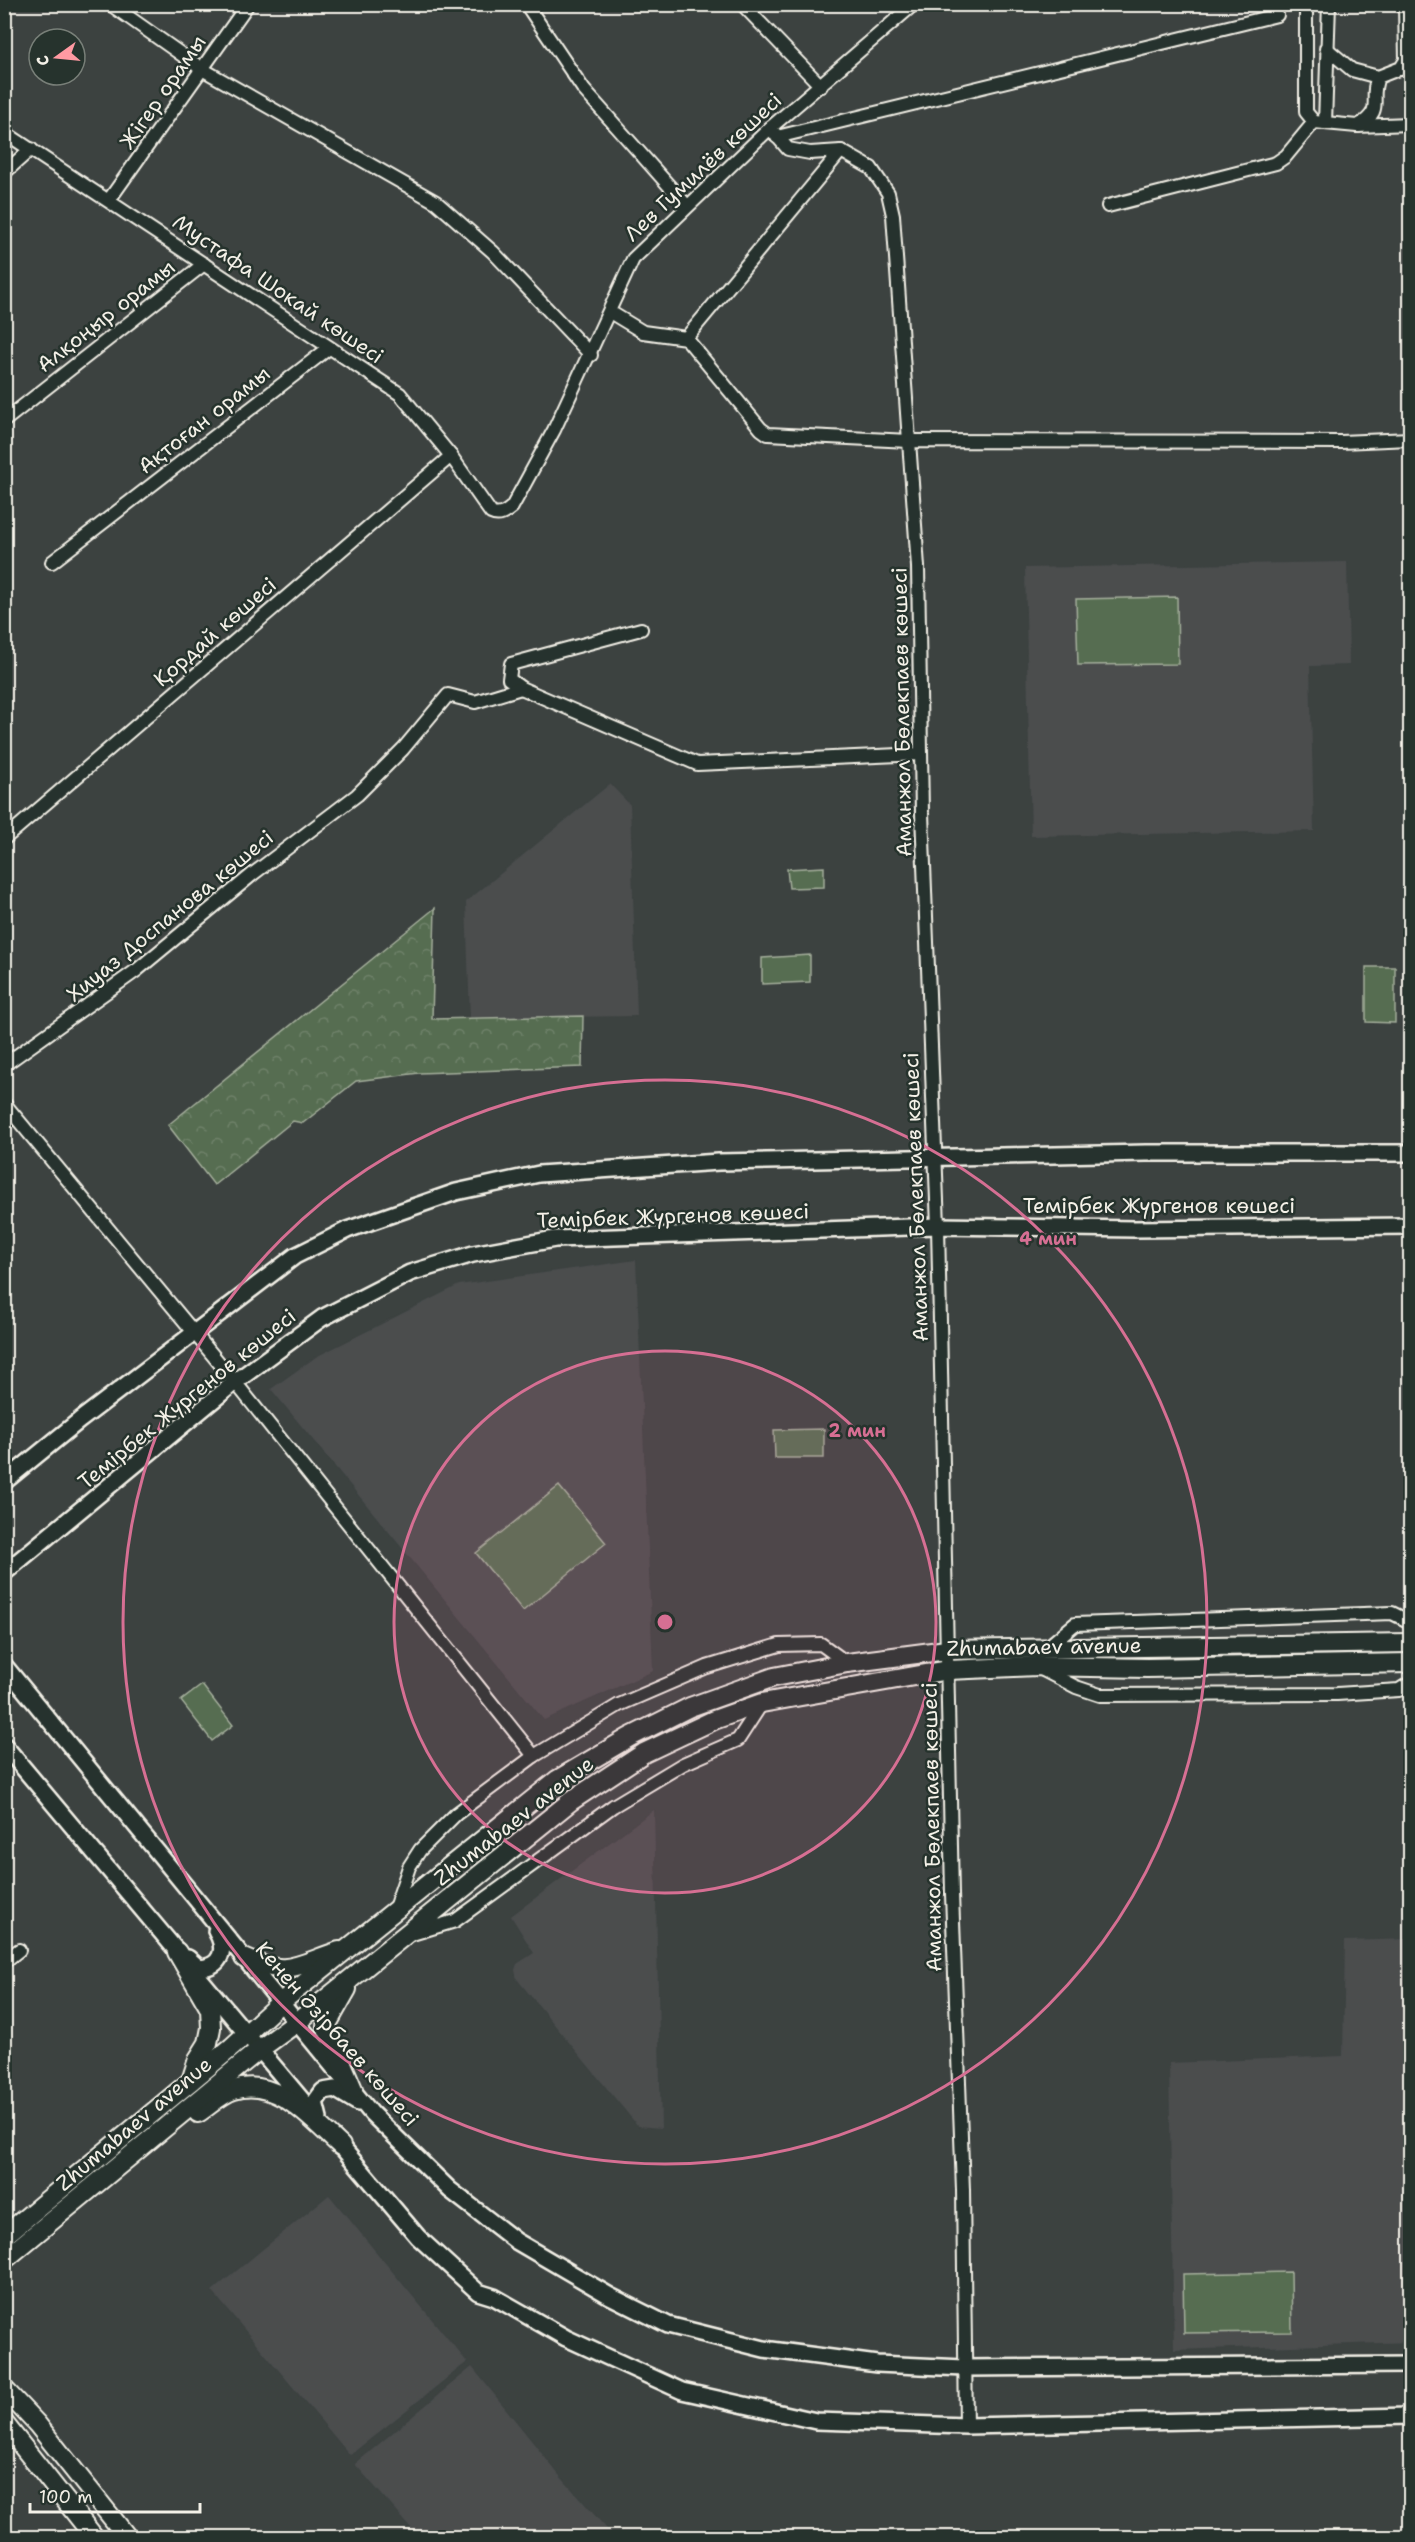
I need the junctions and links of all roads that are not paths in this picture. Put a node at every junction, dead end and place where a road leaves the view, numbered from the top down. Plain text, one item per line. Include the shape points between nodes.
1 (110, 4) edge
2 (248, 4) edge
3 (526, 4) edge
4 (742, 4) edge
5 (1306, 4) edge
6 (1329, 4) edge
7 (1405, 4) edge
8 (909, 6) edge
9 (1277, 15) dead end
10 (1326, 48) junction
11 (202, 69) junction
12 (1378, 77) junction
13 (821, 86) junction
14 (1319, 122) junction
15 (1410, 124) edge
16 (1357, 126) junction
17 (4, 132) edge
18 (774, 133) junction
19 (31, 149) junction
20 (841, 151) junction
21 (4, 173) edge
22 (110, 200) junction
23 (687, 206) junction
24 (1108, 207) dead end
25 (204, 264) junction
26 (610, 312) junction
27 (686, 338) junction
28 (329, 348) junction
29 (591, 355) junction
30 (4, 421) edge
31 (1410, 439) edge
32 (909, 441) junction
33 (451, 456) junction
34 (496, 515) joint
35 (52, 562) dead end
36 (641, 629) dead end
37 (521, 688) junction
38 (921, 754) junction
39 (4, 838) edge
40 (4, 1065) edge
41 (4, 1104) edge
42 (1406, 1156) edge
43 (934, 1159) junction
44 (1408, 1223) edge
45 (938, 1226) junction
46 (193, 1333) junction
47 (235, 1382) junction
48 (4, 1482) edge
49 (4, 1572) edge
50 (1410, 1622) edge
51 (1410, 1643) edge
52 (947, 1650) junction
53 (1045, 1650) junction
54 (847, 1663) junction
55 (1410, 1664) edge
56 (4, 1665) edge
57 (1036, 1666) junction
58 (948, 1670) junction
59 (1410, 1683) edge
60 (762, 1703) junction
61 (4, 1745) edge
62 (534, 1756) junction
63 (200, 1902) junction
64 (393, 1914) junction
65 (403, 1936) junction
66 (352, 1947) junction
67 (176, 1949) junction
68 (19, 1950) dead end
69 (385, 1951) junction
70 (244, 1958) junction
71 (4, 1962) edge
72 (280, 2003) junction
73 (296, 2023) junction
74 (246, 2033) junction
75 (260, 2049) junction
76 (191, 2081) junction
77 (353, 2089) junction
78 (372, 2114) junction
79 (323, 2124) junction
80 (341, 2146) junction
81 (137, 2150) junction
82 (4, 2236) edge
83 (4, 2260) edge
84 (1410, 2365) edge
85 (964, 2368) junction
86 (4, 2390) edge
87 (1410, 2416) edge
88 (4, 2423) edge
89 (966, 2426) junction
90 (95, 2538) edge
91 (128, 2538) edge

1 - 11 street
2 - 11 street, Жігер орамы
3 - 23 street via 584,90
4 - 13 street
5 - 14 street via 1306,112
6 - 10 street
7 - 12 street via 1406,60 1401,68
8 - 13 street, Лев Гумилёв көшесі
9 - 18 street
10 - 12 street via 1352,70
10 - 14 street
11 - 22 street, Жігер орамы
11 - 29 street via 436,202 493,252
12 - 16 street via 1376,108 1371,118
13 - 18 street, Лев Гумилёв көшесі
14 - 16 street
14 - 24 street via 1276,163
15 - 16 street
17 - 19 street, Мустафа Шокай көшесі
18 - 20 street via 797,152
18 - 23 street, Лев Гумилёв көшесі
19 - 21 street
19 - 22 street, Мустафа Шокай көшесі
20 - 27 street
20 - 32 street, Аманжол Бөлекпаев көшесі via 871,168 888,193 893,215
22 - 25 street, Мустафа Шокай көшесі
23 - 26 street, Лев Гумилёв көшесі via 633,259
25 - 28 street, Мустафа Шокай көшесі
25 - 30 street, Алқоңыр орамы
26 - 27 street via 644,332
26 - 29 street, Лев Гумилёв көшесі
27 - 32 street via 768,434
28 - 33 street, Мустафа Шокай көшесі via 400,394
28 - 35 street, Ақтоған орамы
29 - 34 street, Лев Гумилёв көшесі via 512,507
31 - 32 street
32 - 38 street, Аманжол Бөлекпаев көшесі via 918,567
33 - 34 street, Мустафа Шокай көшесі
33 - 39 street, Қордай көшесі
36 - 37 street via 511,664 509,680
37 - 38 street via 697,764
37 - 40 street, Хиуаз Доспанова көшесі via 475,702 448,695 403,749 357,795 261,867 136,970
38 - 43 street, Аманжол Бөлекпаев көшесі
41 - 46 street
42 - 43 street via 1158,1153
43 - 45 street, Аманжол Бөлекпаев көшесі
43 - 46 street via 637,1166 539,1174 456,1192 347,1230 295,1256
44 - 45 street, Темірбек Жүргенов көшесі via 1134,1229
45 - 47 street, Темірбек Жүргенов көшесі via 555,1239 473,1254 410,1273 322,1318
45 - 52 street, Аманжол Бөлекпаев көшесі
46 - 47 street
46 - 48 street
47 - 49 street, Темірбек Жүргенов көшесі
47 - 62 street
50 - 53 street via 1392,1613 1075,1624
51 - 53 main road, Zhumabaev avenue
52 - 53 main road, Zhumabaev avenue
52 - 54 main road, Zhumabaev avenue
52 - 58 street, Аманжол Бөлекпаев көшесі
54 - 62 street via 820,1644 778,1645 735,1657 619,1705
54 - 64 main road, Zhumabaev avenue via 774,1677 690,1707 630,1737 556,1780
55 - 57 main road, Zhumabaev avenue
56 - 63 street, Кенен Әзірбаев көшесі
57 - 58 main road, Zhumabaev avenue
57 - 59 street via 1100,1695 1337,1694 1399,1690
58 - 60 main road, Zhumabaev avenue
58 - 85 street, Аманжол Бөлекпаев көшесі via 963,2190
60 - 65 main road, Zhumabaev avenue via 714,1720 644,1753 571,1801
60 - 65 street via 738,1740 683,1764 613,1806 455,1921
61 - 67 street
62 - 64 street via 432,1835 409,1867
63 - 67 street via 223,1948 221,1958 214,1965 199,1968
63 - 70 street, Кенен Әзірбаев көшесі
64 - 66 main road, Zhumabaev avenue
65 - 69 main road, Zhumabaev avenue
66 - 70 main road via 277,1970
66 - 72 main road, Zhumabaev avenue
67 - 74 street
67 - 76 main road via 210,2009 212,2028
68 - 71 street
69 - 73 main road, Zhumabaev avenue
69 - 77 main road via 351,1983 330,2013 326,2026
70 - 72 street, Кенен Әзірбаев көшесі
72 - 73 street, Кенен Әзірбаев көшесі
72 - 74 main road, Zhumabaev avenue
73 - 75 main road, Zhumabaev avenue
73 - 77 street, Кенен Әзірбаев көшесі
74 - 75 street
74 - 76 main road, Zhumabaev avenue
75 - 79 street
75 - 81 main road, Zhumabaev avenue
76 - 82 main road, Zhumabaev avenue
77 - 78 street, Кенен Әзірбаев көшесі
78 - 79 street via 347,2094 322,2091 315,2109
78 - 85 street, Кенен Әзірбаев көшесі via 450,2190 516,2241 668,2325 779,2352 878,2364
79 - 80 street
80 - 81 main road via 291,2102 256,2086 232,2091
80 - 89 street via 418,2237 478,2292 630,2369 682,2391 816,2421
81 - 83 main road, Zhumabaev avenue
84 - 85 street, Кенен Әзірбаев көшесі
85 - 89 street, Аманжол Бөлекпаев көшесі
86 - 91 main road via 37,2424
87 - 89 street
88 - 90 main road

